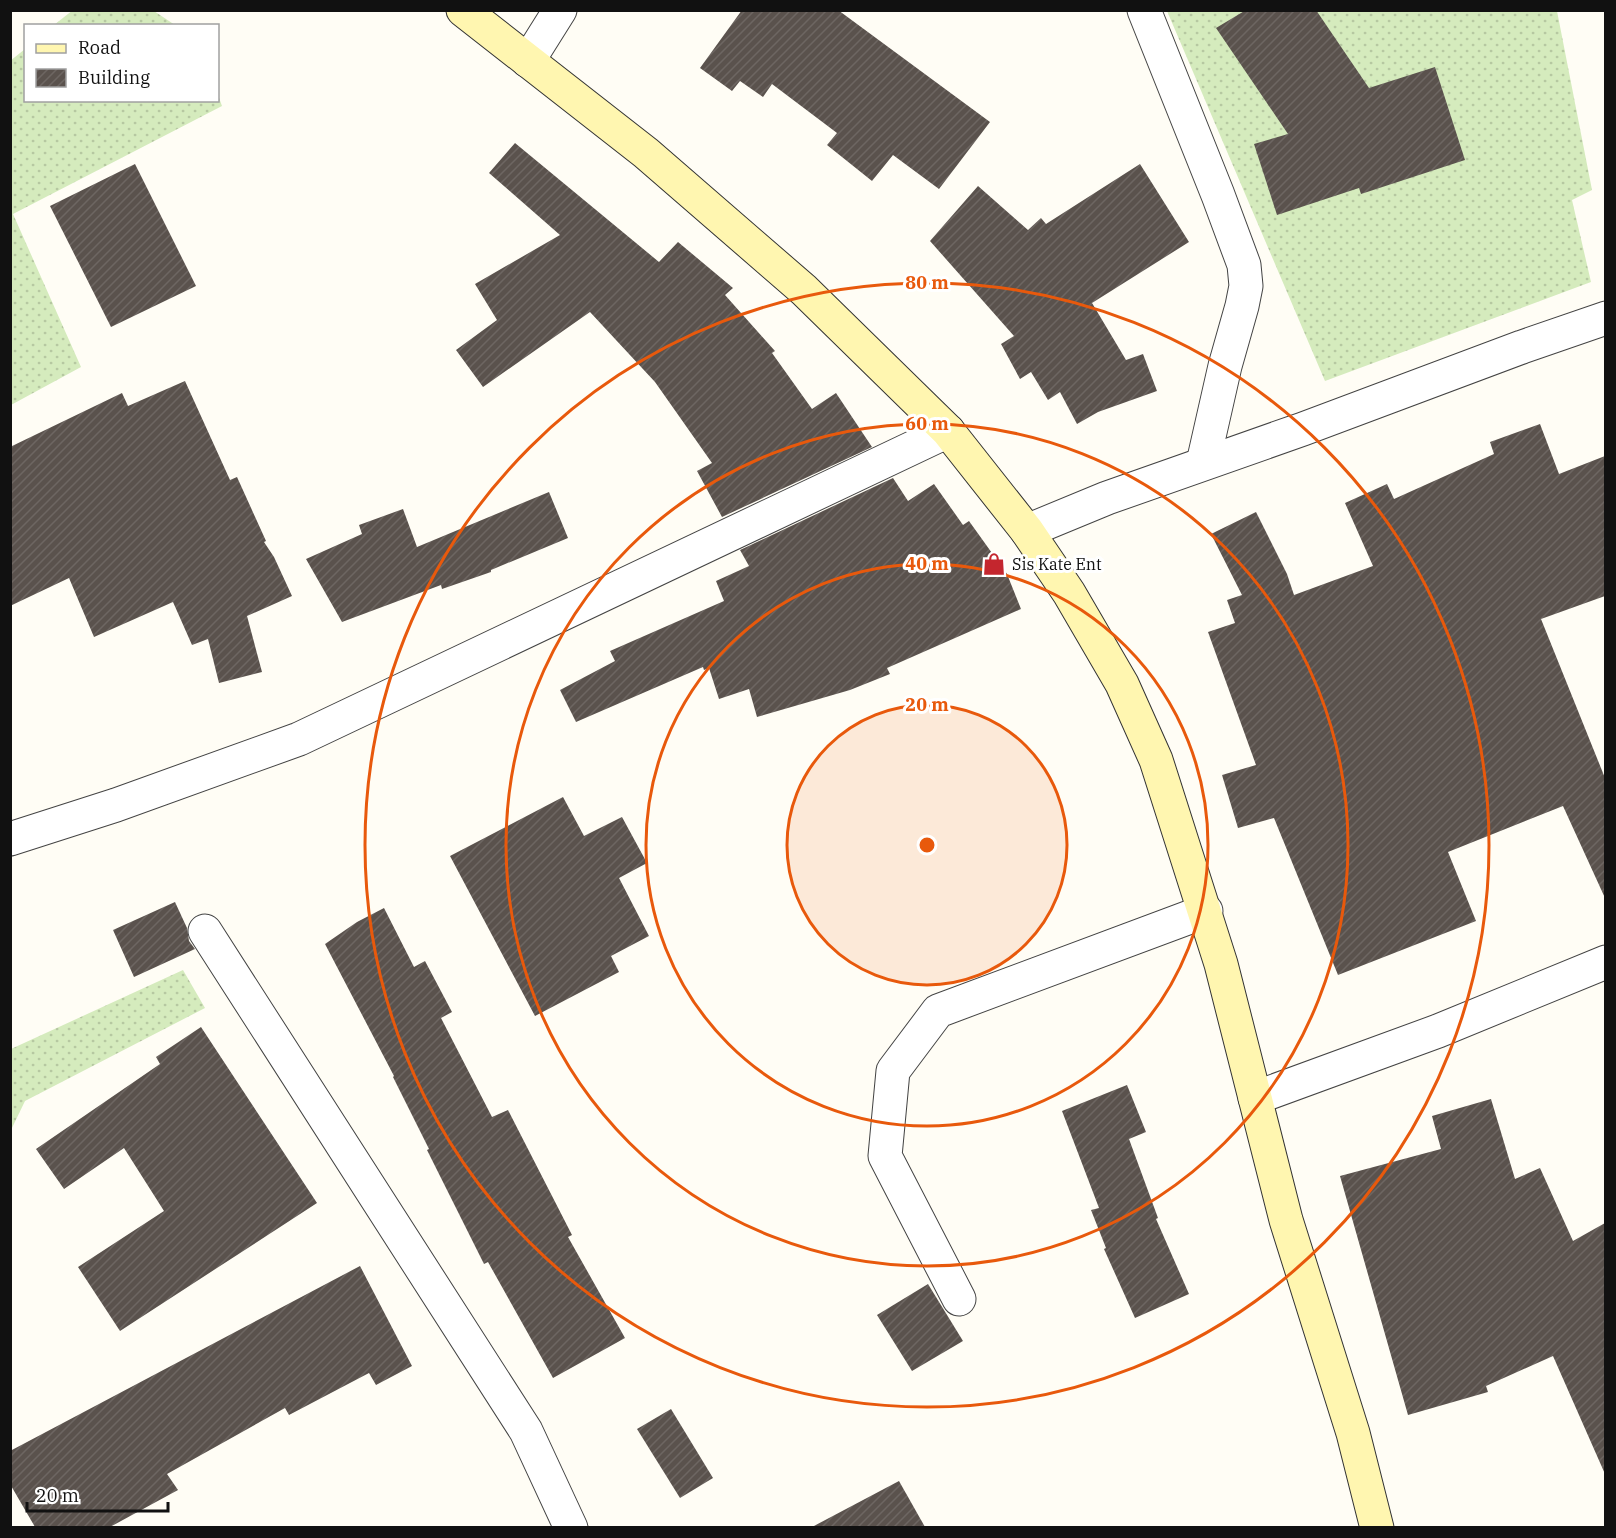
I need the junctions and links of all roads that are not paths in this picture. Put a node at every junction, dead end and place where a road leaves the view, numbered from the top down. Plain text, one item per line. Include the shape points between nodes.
1 (463, 10) edge
2 (560, 10) edge
3 (1144, 10) edge
4 (528, 61) junction
5 (1605, 318) edge
6 (948, 431) junction
7 (1203, 463) junction
8 (1027, 531) junction
9 (10, 839) edge
10 (1206, 911) junction
11 (206, 931) dead end
12 (1605, 962) edge
13 (1255, 1098) junction
14 (959, 1299) dead end
15 (571, 1527) edge
16 (1377, 1527) edge

1 - 4 street
2 - 4 street
3 - 7 street via 1244,265 1246,286 1242,306
4 - 6 street via 646,153 804,290
5 - 7 street
6 - 8 street
6 - 9 street via 299,739
7 - 8 street
8 - 10 street via 1069,593 1126,693 1156,760
10 - 13 street
10 - 14 street via 939,1011 893,1071 885,1156
11 - 15 street via 526,1431
12 - 13 street via 1438,1031
13 - 16 street via 1286,1220 1353,1433

